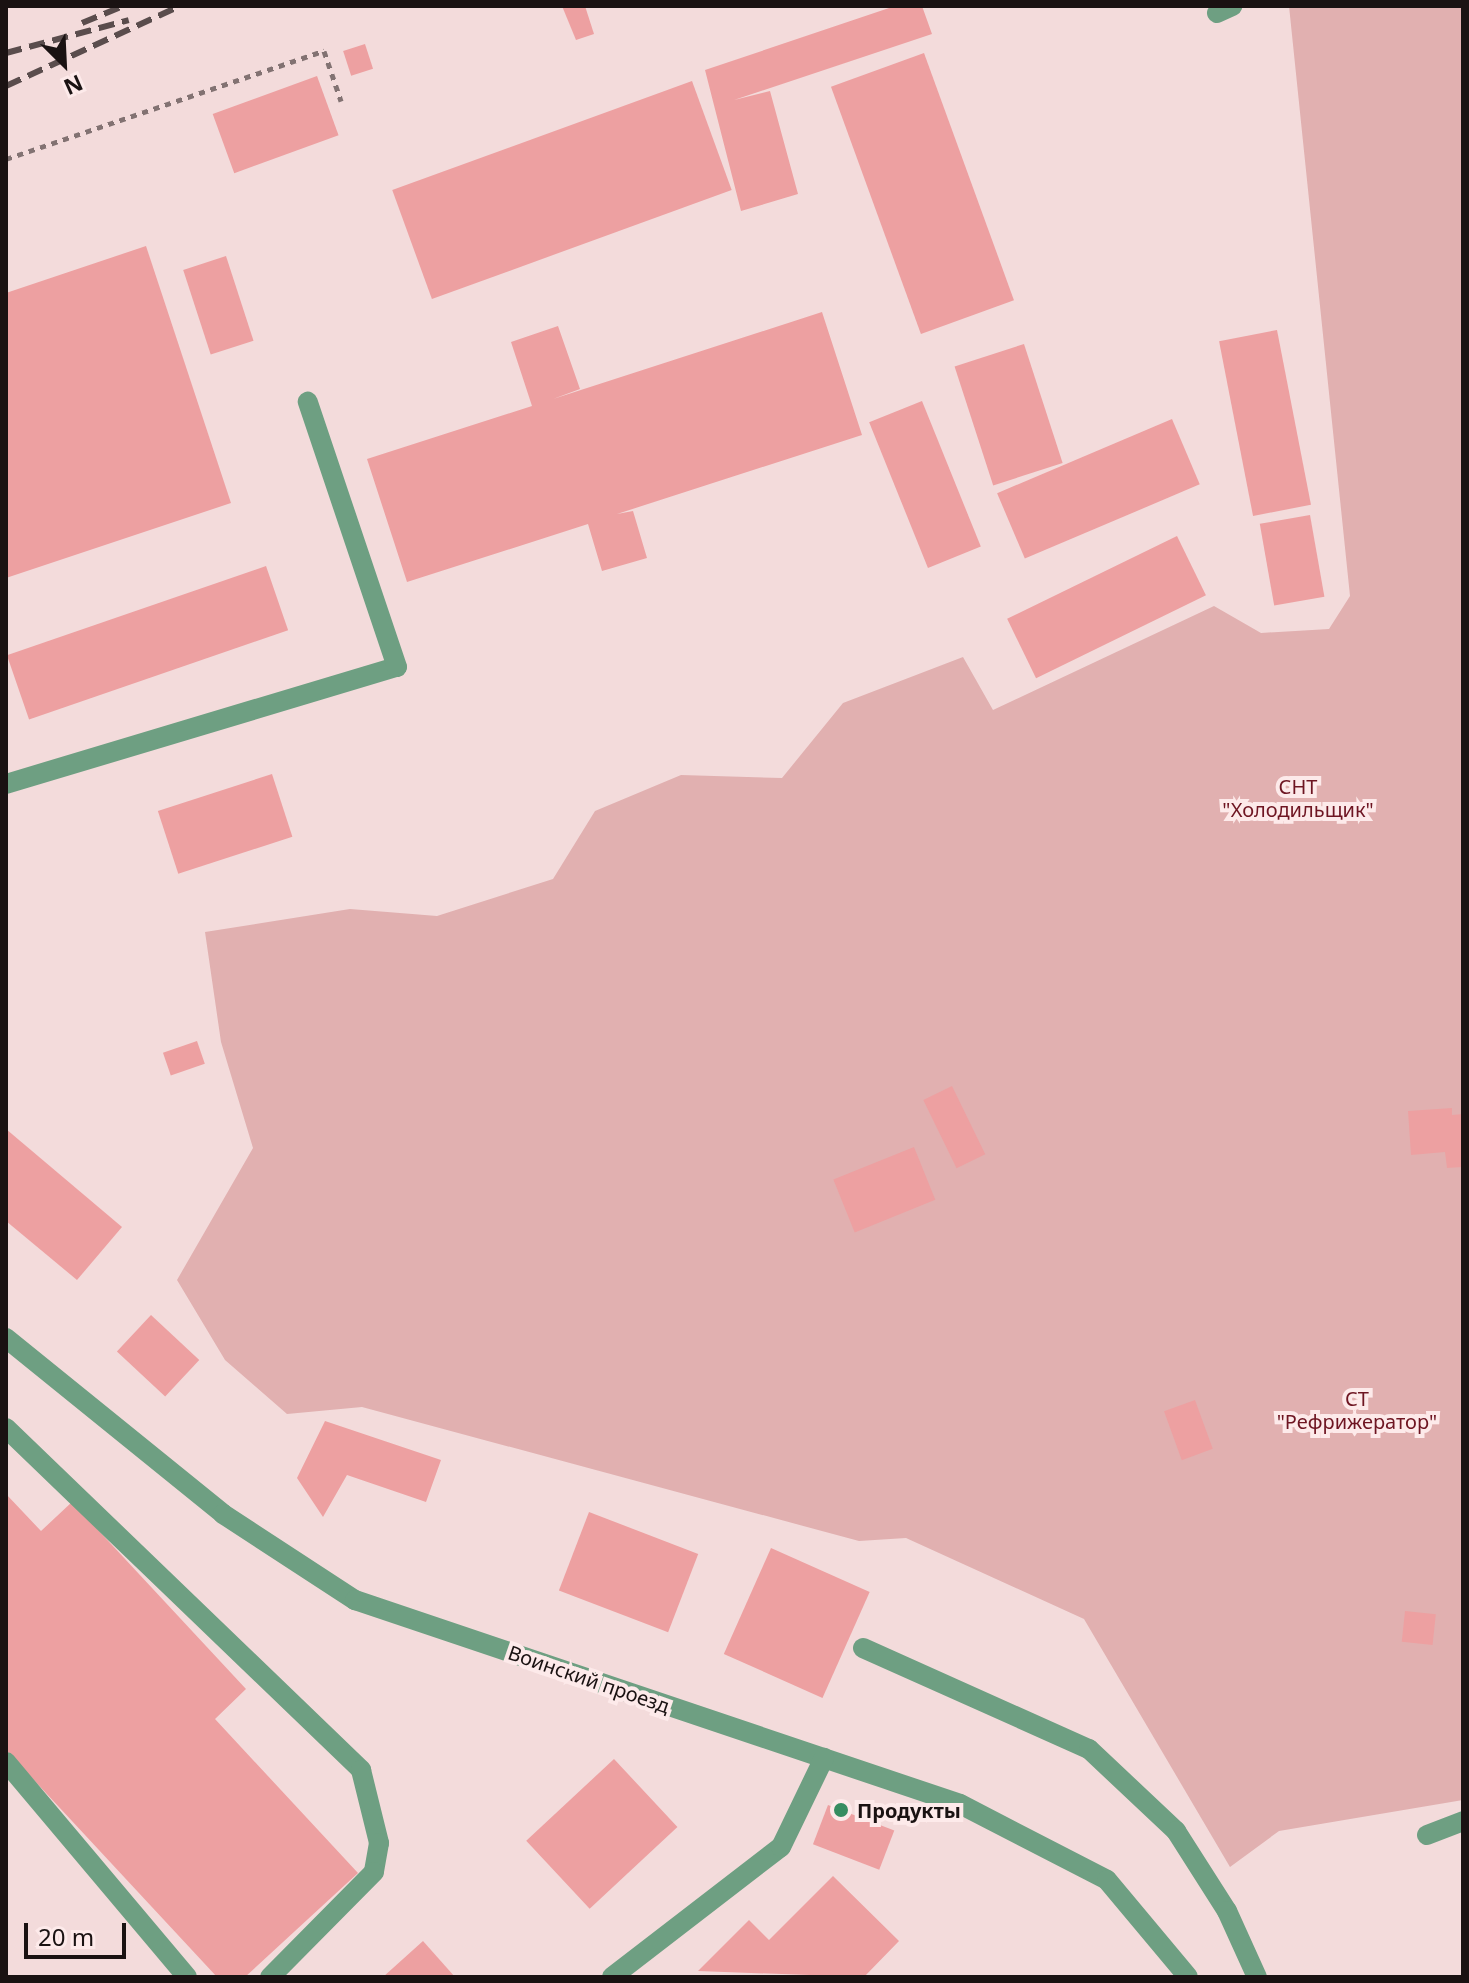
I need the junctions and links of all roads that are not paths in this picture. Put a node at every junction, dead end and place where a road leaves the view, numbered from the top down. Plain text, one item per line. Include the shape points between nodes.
1 (308, 402) dead end
2 (6, 784) edge
3 (6, 1338) edge
4 (6, 1428) edge
5 (863, 1648) dead end
6 (824, 1758) junction
7 (6, 1762) edge
8 (1463, 1821) edge
9 (1427, 1835) dead end
10 (187, 1977) edge
11 (270, 1977) edge
12 (612, 1977) edge
13 (1188, 1977) edge
14 (1257, 1977) edge

1 - 2 street via 397,667
3 - 6 street, Воинский проезд via 223,1514 355,1600
4 - 11 street via 361,1770 379,1843 374,1872
5 - 14 street via 1089,1749 1176,1831 1227,1911
6 - 12 street via 781,1847
6 - 13 street, Воинский проезд via 960,1804 1107,1880
7 - 10 street
8 - 9 street

